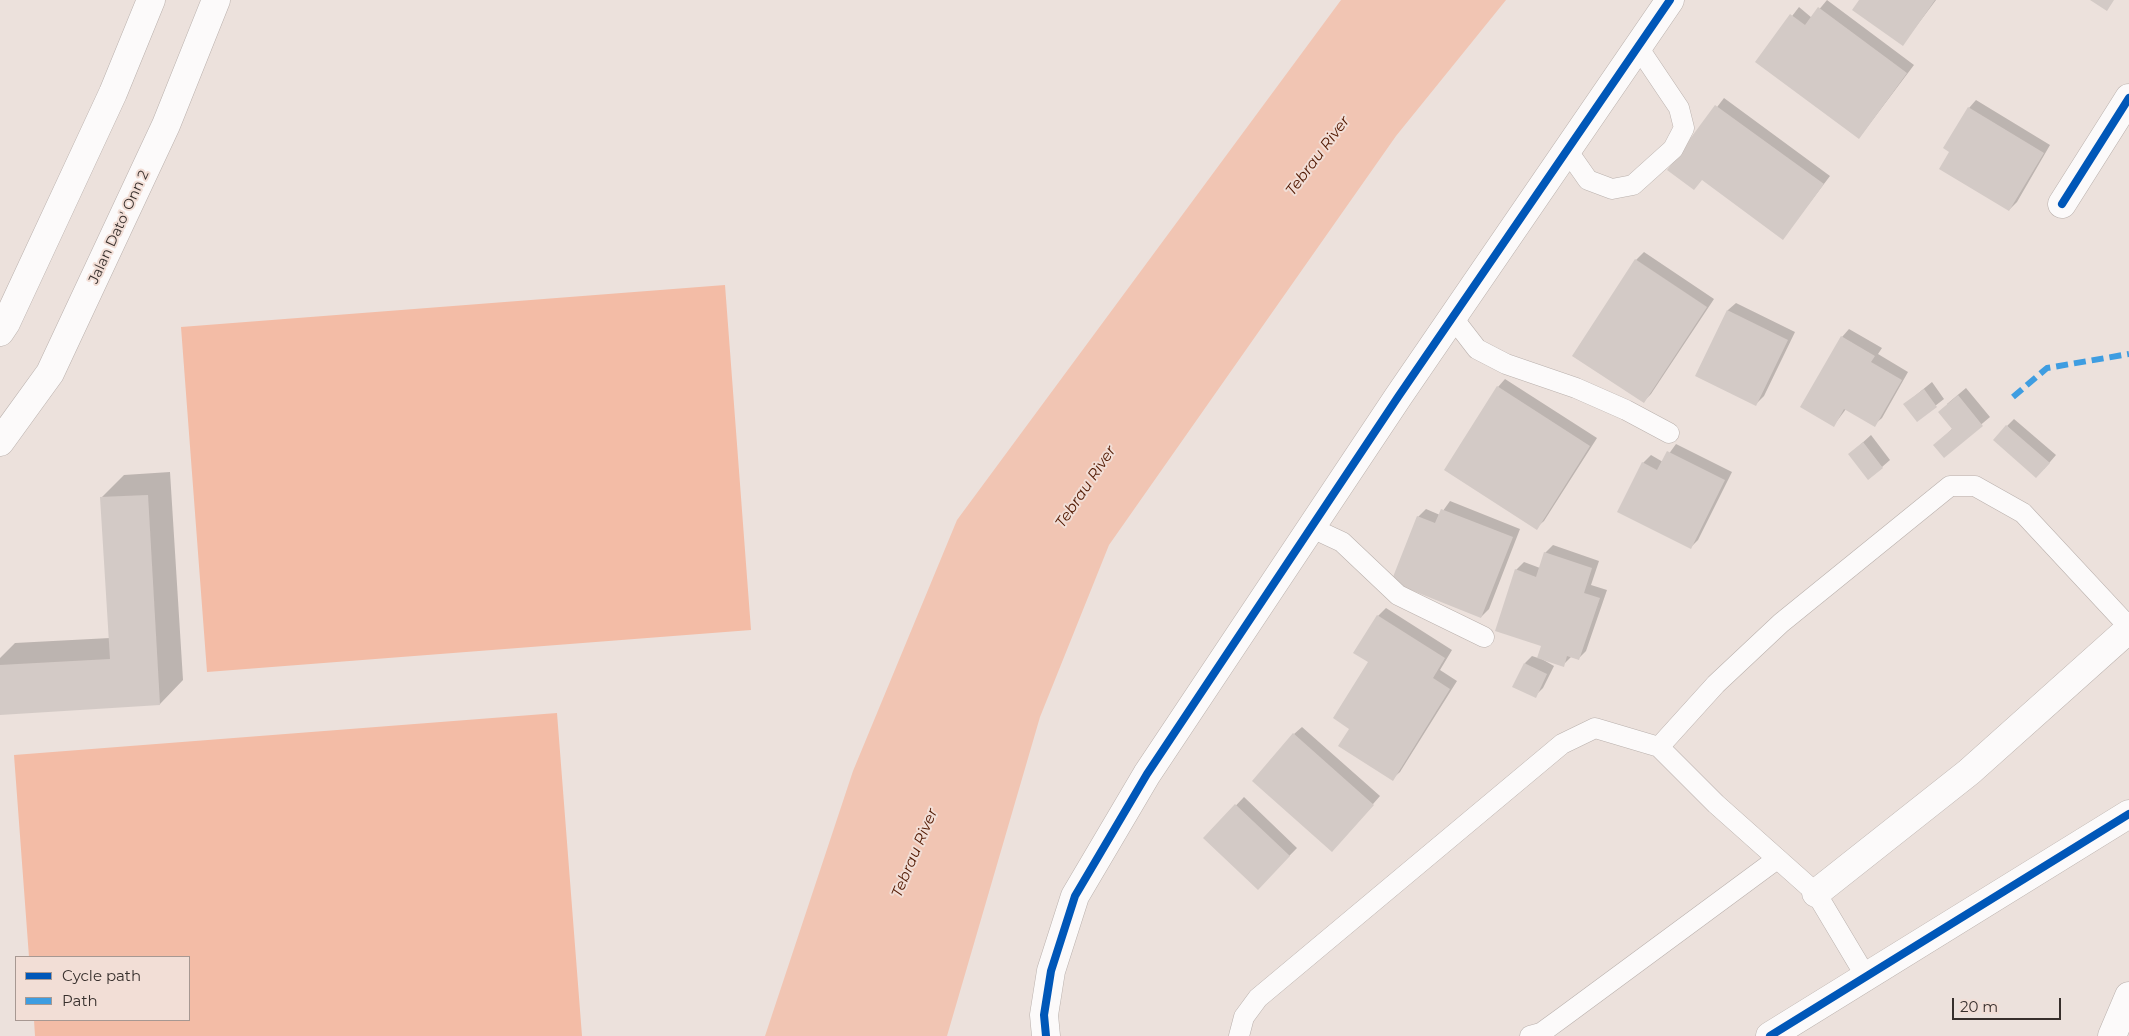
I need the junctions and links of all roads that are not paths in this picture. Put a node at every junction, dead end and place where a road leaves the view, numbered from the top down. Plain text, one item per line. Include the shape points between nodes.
1 (151, 0) edge
2 (216, 0) edge
3 (1670, 0) edge
4 (1638, 47) junction
5 (2129, 98) edge
6 (1567, 150) junction
7 (2062, 204) dead end
8 (1453, 318) junction
9 (0, 332) edge
10 (1669, 433) dead end
11 (0, 442) edge
12 (1312, 528) junction
13 (2129, 628) edge
14 (1484, 637) dead end
15 (1659, 747) junction
16 (2129, 814) edge
17 (1777, 859) junction
18 (1816, 893) junction
19 (1864, 976) junction
20 (2129, 996) edge
21 (1046, 1036) edge
22 (1239, 1036) edge
23 (1530, 1036) edge
24 (1770, 1036) edge
25 (2112, 1036) edge

1 - 9 street via 113,93
2 - 11 street, Jalan Dato' Onn 2 via 166,125 50,373
3 - 4 street
4 - 6 street
4 - 6 lane via 1680,108 1684,128 1673,148 1634,185 1612,189 1588,180
5 - 7 street
6 - 8 street
8 - 10 lane via 1477,349 1506,364 1576,388
8 - 12 street
12 - 14 lane via 1342,542 1398,595
12 - 21 street via 1147,774 1074,896 1051,971 1044,1015
13 - 15 lane via 2023,513 1975,486 1950,486 1781,623 1716,684
13 - 18 street via 1969,772
15 - 17 lane
15 - 22 lane via 1595,728 1562,744 1258,998 1244,1017
16 - 19 street
17 - 18 lane
17 - 23 lane via 1541,1033
18 - 19 lane
19 - 24 street
20 - 25 street

